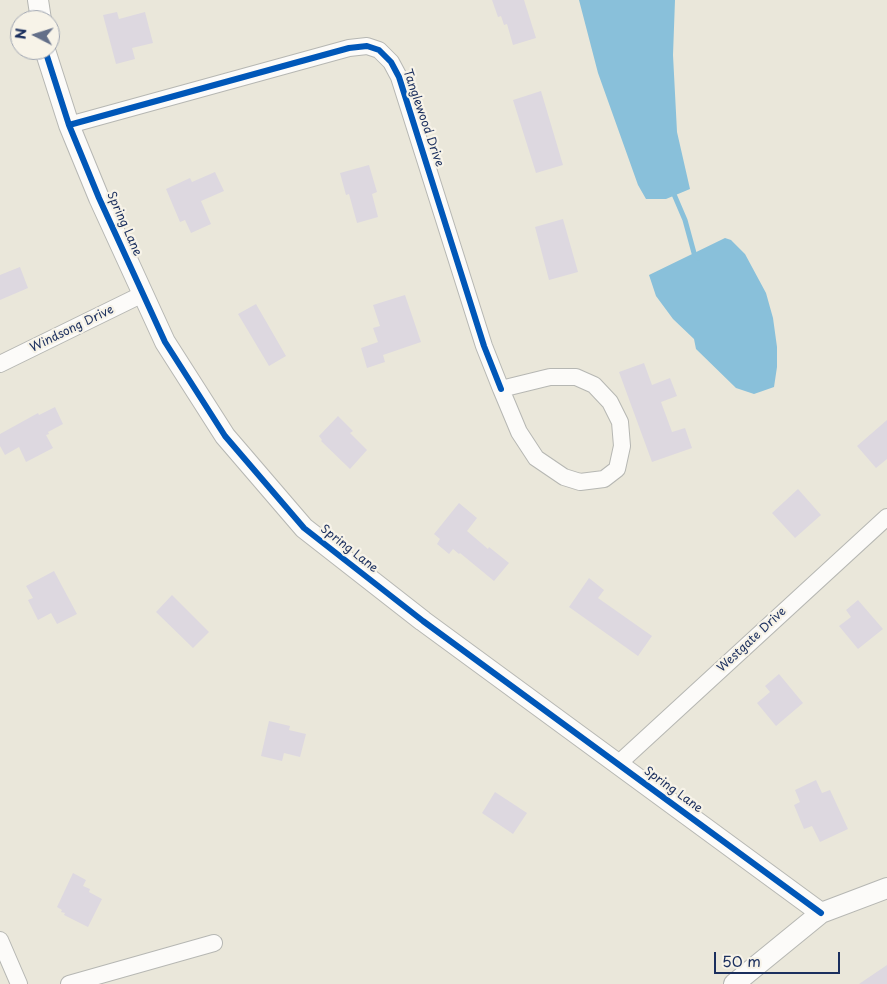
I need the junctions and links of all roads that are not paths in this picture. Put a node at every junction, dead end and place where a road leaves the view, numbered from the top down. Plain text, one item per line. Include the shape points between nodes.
1 (48, 60) edge
2 (69, 125) junction
3 (143, 294) junction
4 (0, 364) edge
5 (500, 389) junction
6 (887, 517) edge
7 (618, 764) junction
8 (887, 888) edge
9 (821, 913) junction
10 (0, 940) edge
11 (214, 942) dead end
12 (19, 984) edge
13 (69, 984) edge
14 (734, 984) edge

1 - 2 street, Spring Lane
2 - 3 street, Spring Lane
2 - 5 street, Tanglewood Drive via 349,48 367,46 380,50 399,77
3 - 4 street, Windsong Drive
3 - 7 street, Spring Lane via 165,342 225,436 304,528 423,621
5 - 5 street, Tanglewood Drive via 550,378 576,377 594,385 610,402 620,422 622,446 617,469 604,479 580,482 564,477 536,458
6 - 7 street, Westgate Drive
7 - 9 street, Spring Lane
8 - 9 street
9 - 14 street
10 - 12 street
11 - 13 street

